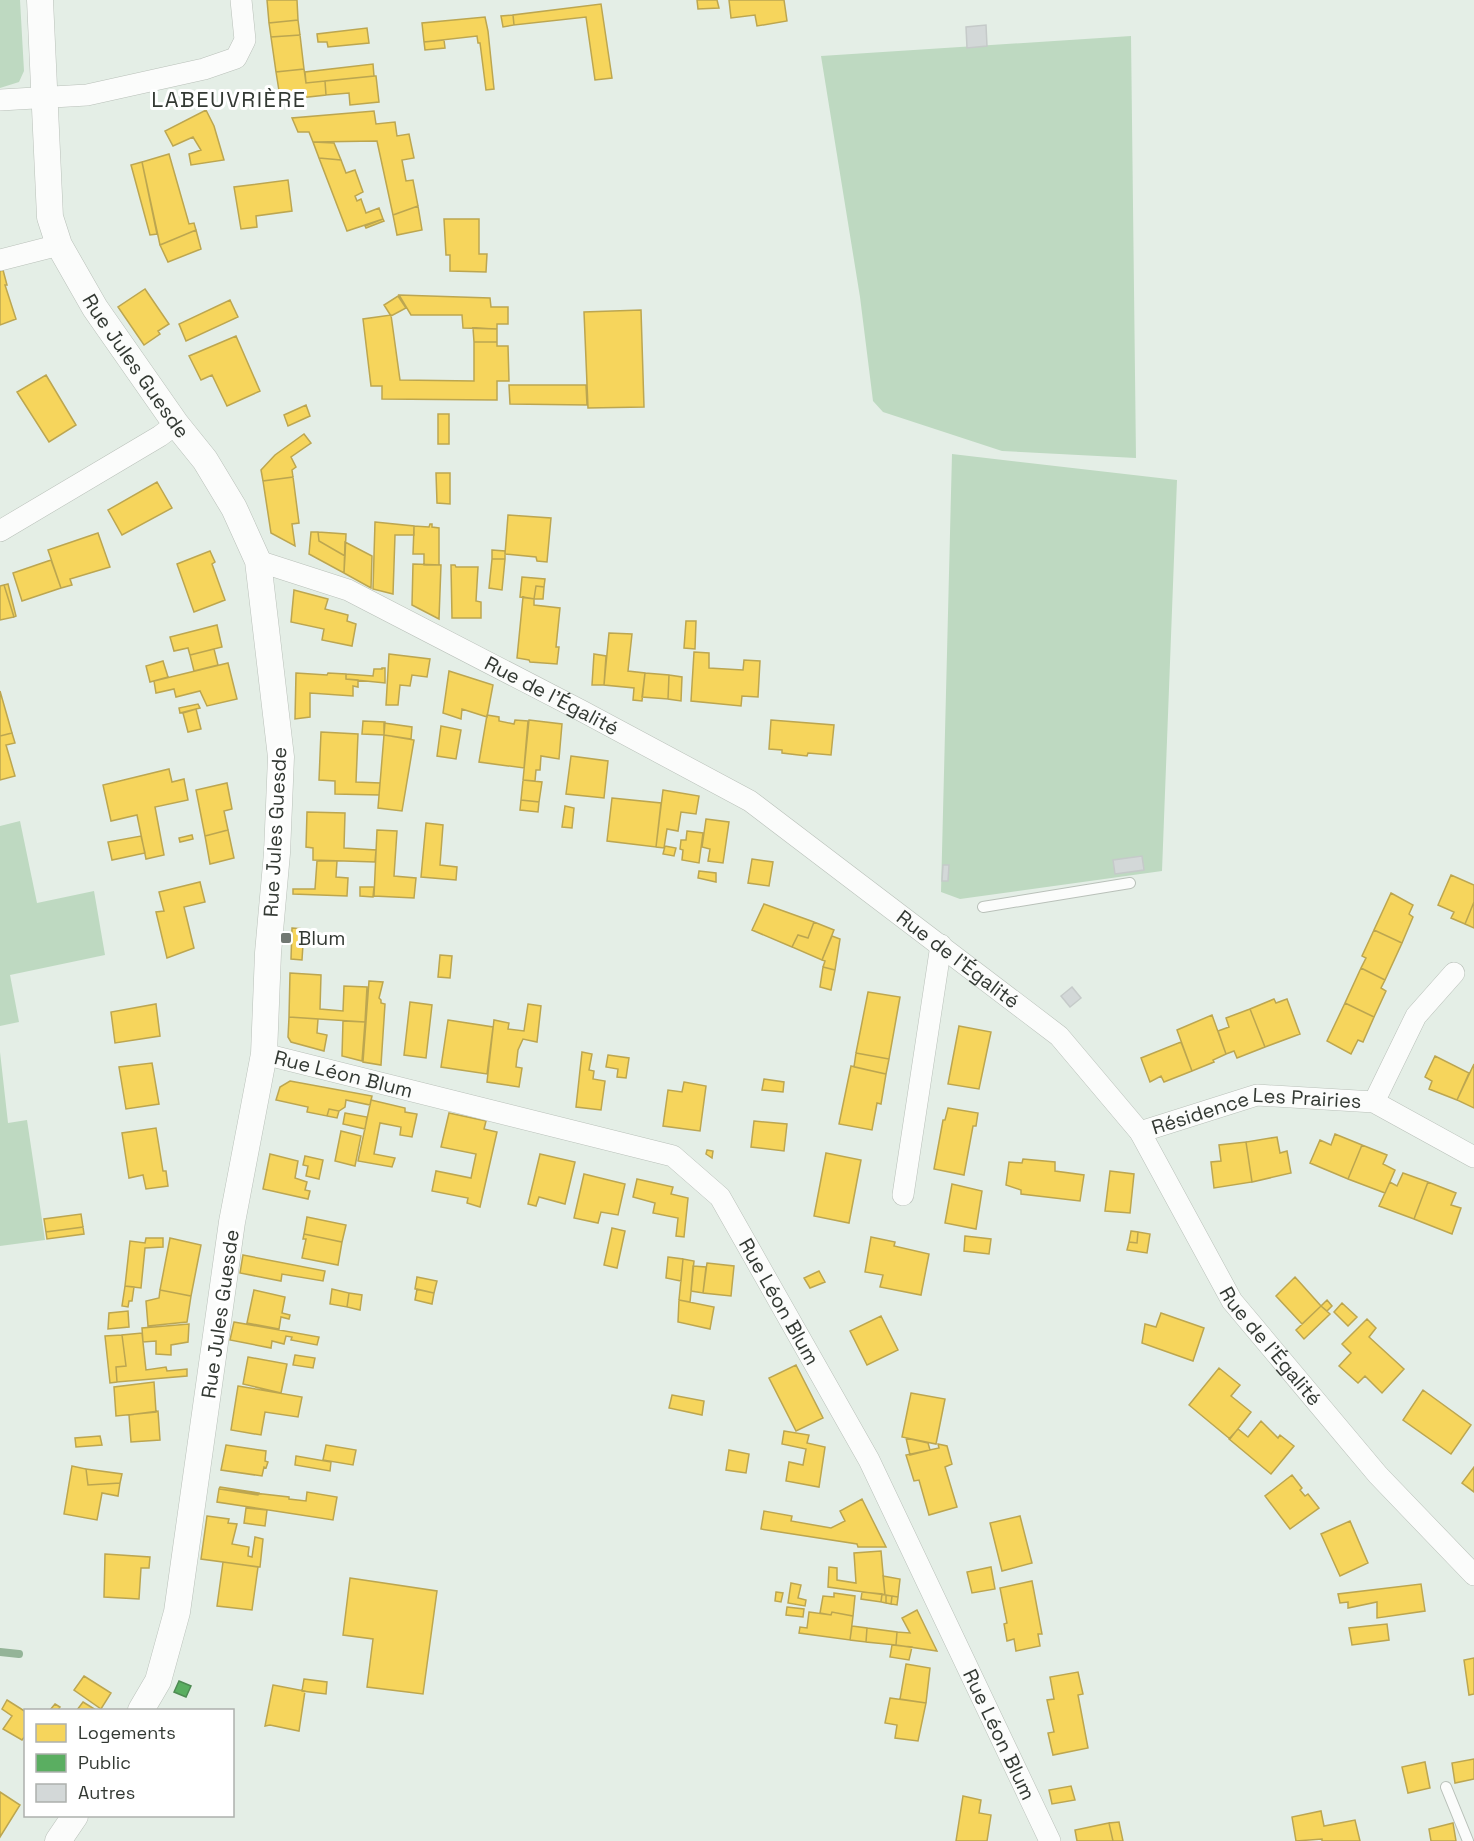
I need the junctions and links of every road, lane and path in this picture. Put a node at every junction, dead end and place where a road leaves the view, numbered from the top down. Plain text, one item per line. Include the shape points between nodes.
1 (40, 0) edge
2 (241, 0) edge
3 (44, 99) junction
4 (0, 100) edge
5 (59, 245) junction
6 (0, 260) edge
7 (176, 424) junction
8 (0, 531) edge
9 (258, 561) junction
10 (1130, 883) dead end
11 (983, 907) dead end
12 (941, 945) junction
13 (1454, 973) dead end
14 (264, 1054) junction
15 (1374, 1102) junction
16 (1140, 1131) junction
17 (1474, 1157) edge
18 (903, 1195) dead end
19 (1474, 1575) edge
20 (142, 1709) edge
21 (1446, 1787) dead end
22 (74, 1817) edge
23 (58, 1841) edge
24 (1050, 1841) edge
25 (1468, 1841) edge

1 - 3 street, Rue Jules Guesde
2 - 3 street via 245,40 236,58 96,93
3 - 4 street
3 - 5 street, Rue Jules Guesde via 50,218
5 - 6 street
5 - 7 street, Rue Jules Guesde via 95,308
7 - 8 street
7 - 9 street, Rue Jules Guesde via 205,460 234,508
9 - 12 street, Rue de l'Égalité via 348,590 750,801
9 - 14 street, Rue Jules Guesde via 281,758
10 - 11 lane
12 - 16 street, Rue de l'Égalité via 1059,1036
12 - 18 street
13 - 15 street, Résidence Les Prairies via 1416,1016
14 - 20 street, Rue Jules Guesde via 232,1222 177,1612 158,1681
14 - 24 street, Rue Léon Blum via 673,1156 720,1197 869,1460
15 - 16 street, Résidence Les Prairies via 1257,1095
15 - 17 street, Résidence Les Prairies
16 - 19 street, Rue de l'Égalité via 1232,1301 1377,1475
21 - 25 lane
22 - 23 street

